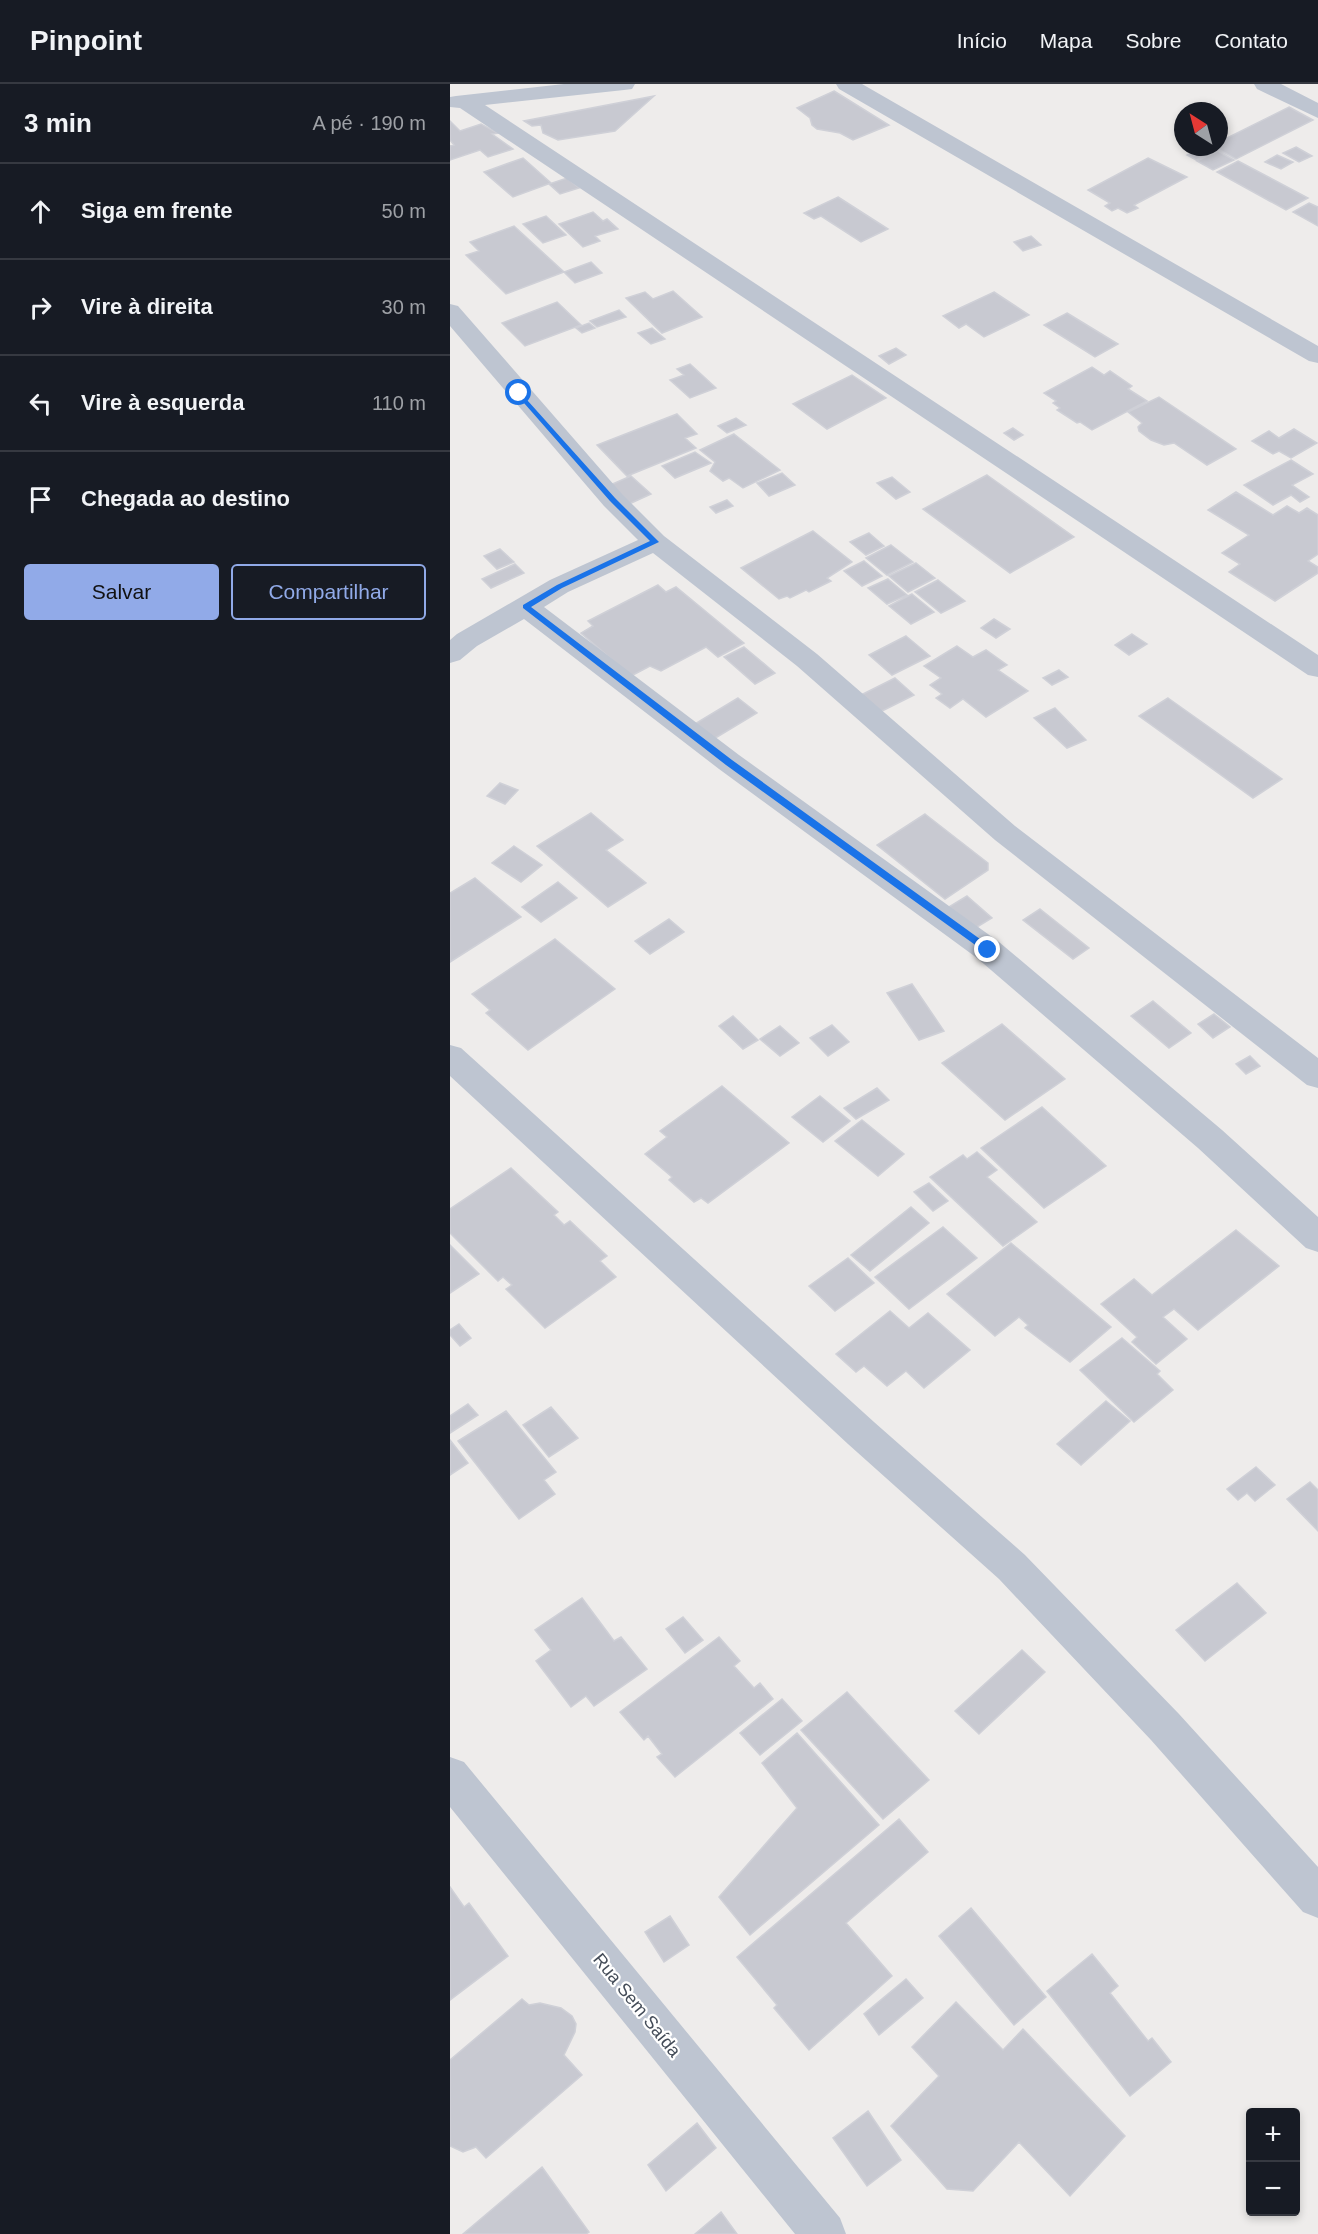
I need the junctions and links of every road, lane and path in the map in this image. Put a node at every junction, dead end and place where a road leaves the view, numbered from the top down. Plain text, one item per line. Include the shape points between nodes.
1 (624, 84) edge
2 (846, 84) edge
3 (1264, 84) edge
4 (457, 102) edge
5 (1318, 112) edge
6 (450, 311) edge
7 (1318, 356) edge
8 (655, 542) junction
9 (526, 607) junction
10 (450, 654) edge
11 (1318, 668) edge
12 (450, 1057) edge
13 (1318, 1076) edge
14 (1318, 1238) edge
15 (450, 1776) edge
16 (1318, 1898) edge
17 (824, 2234) edge

1 - 4 street
2 - 7 street
3 - 5 street
4 - 11 street
6 - 8 street via 612,500
8 - 9 street via 560,586
8 - 13 street via 807,660 1005,833
9 - 10 street
9 - 14 street via 729,762 988,950 1210,1139
12 - 16 street via 1012,1568 1165,1727
15 - 17 street, Rua Sem Saída

